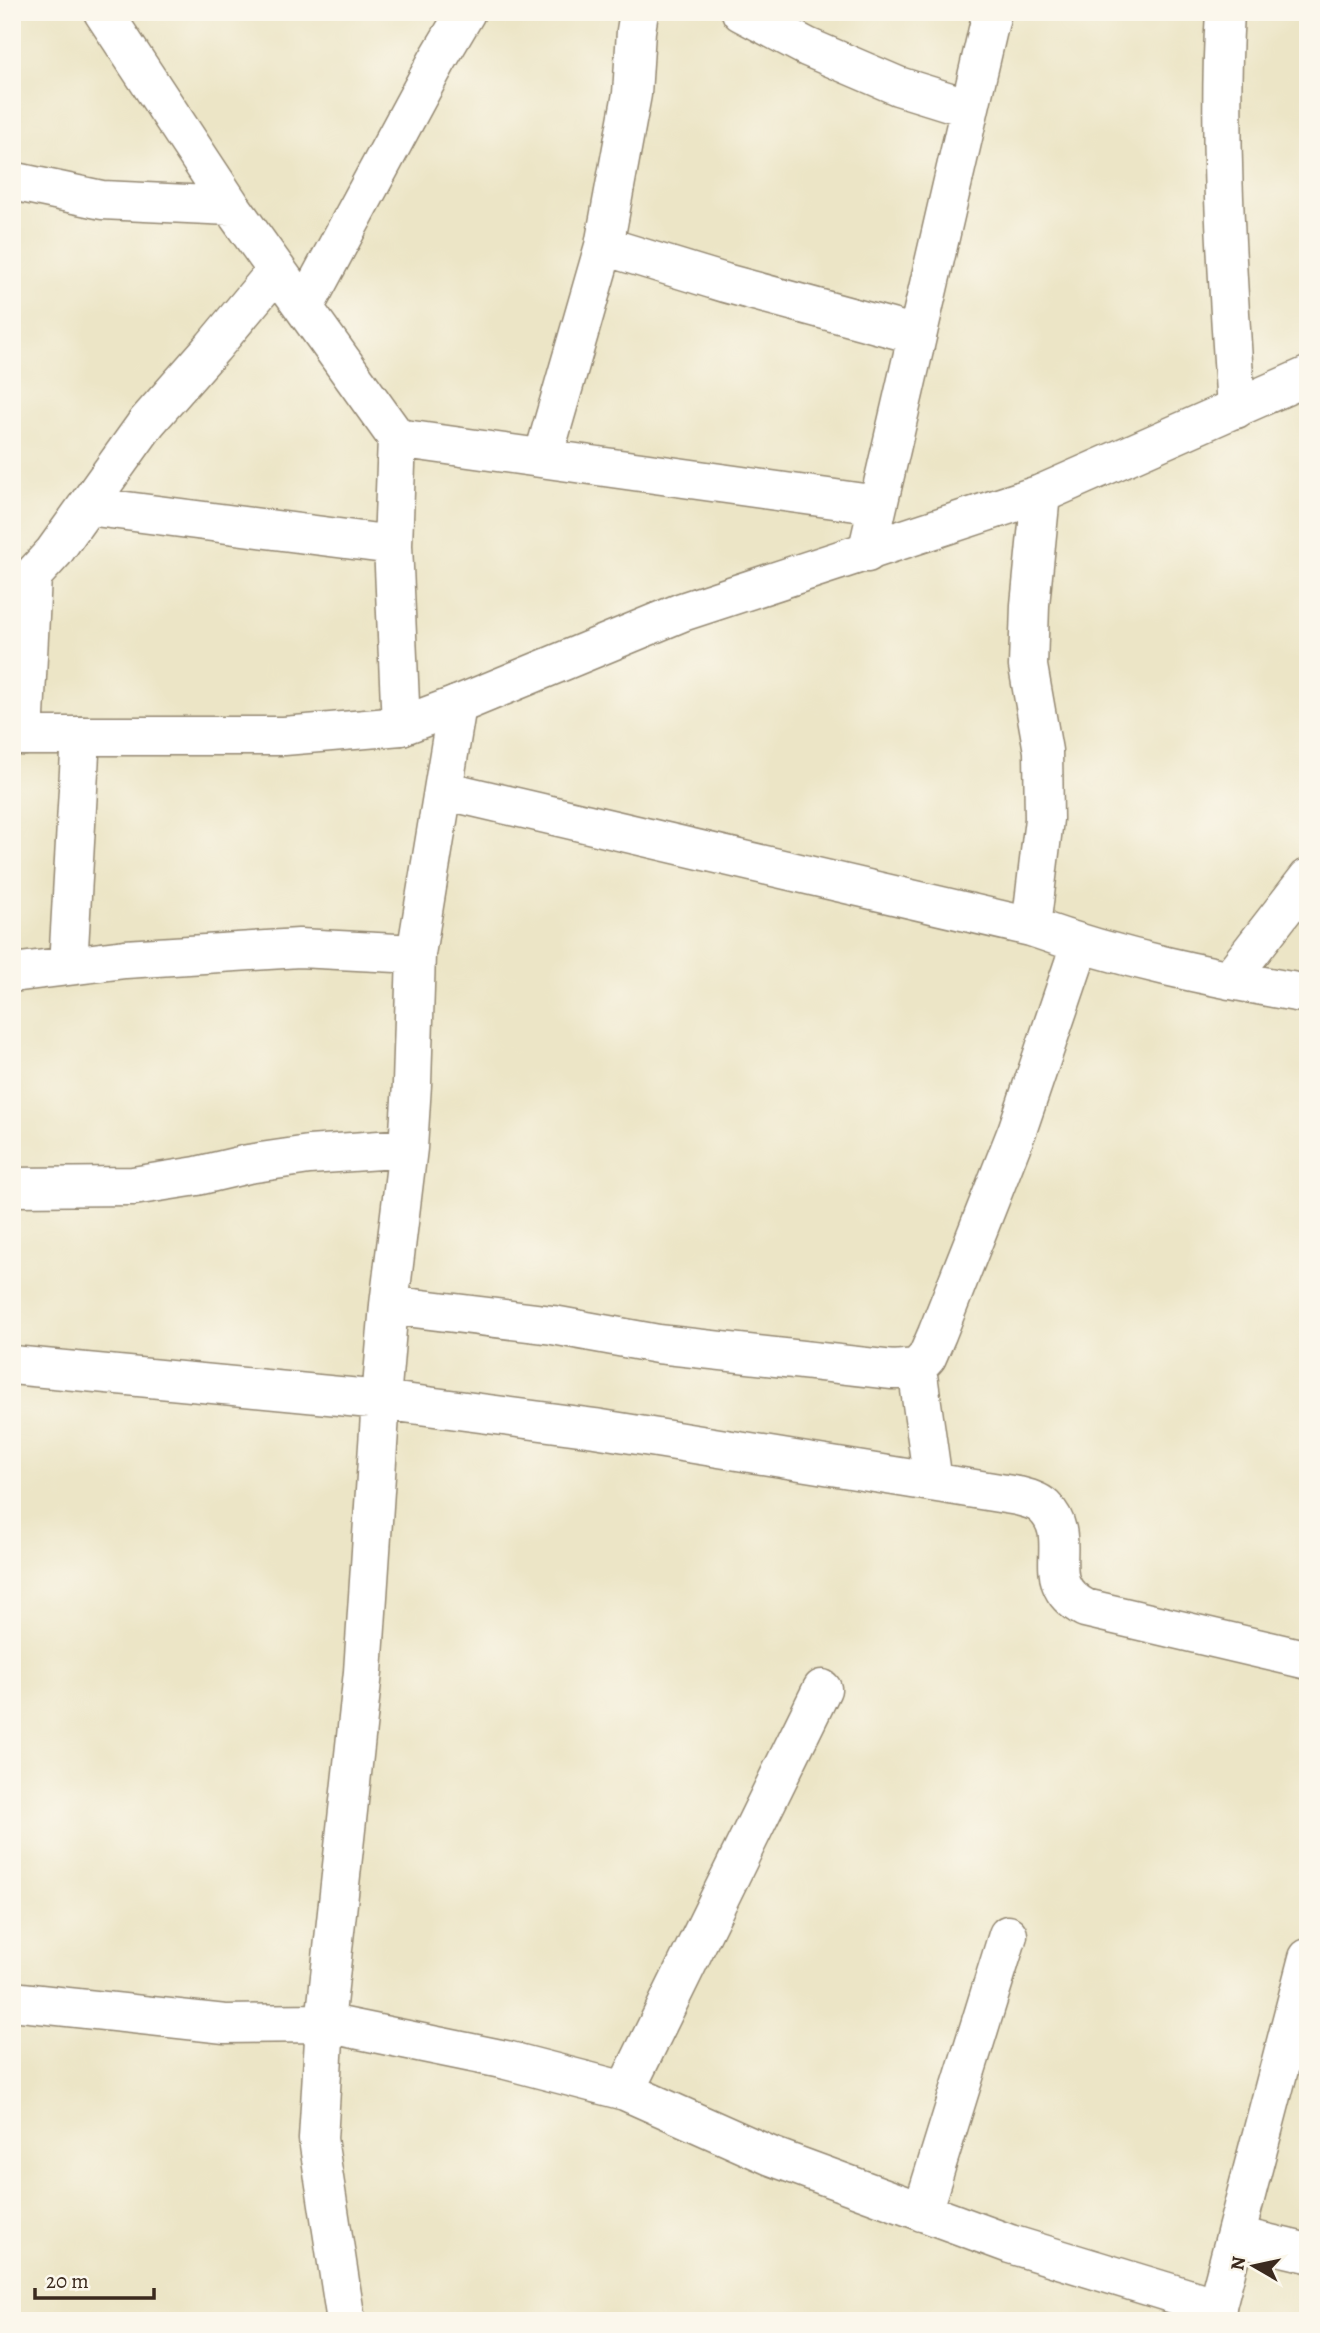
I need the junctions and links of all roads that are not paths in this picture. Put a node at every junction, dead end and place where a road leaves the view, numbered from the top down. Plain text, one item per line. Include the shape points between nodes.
1 (103, 12) edge
2 (466, 12) edge
3 (639, 12) edge
4 (741, 12) edge
5 (992, 12) edge
6 (1225, 12) edge
7 (969, 108) junction
8 (12, 181) edge
9 (231, 206) junction
10 (604, 246) junction
11 (276, 270) junction
12 (304, 308) junction
13 (917, 335) junction
14 (1308, 376) edge
15 (1236, 409) junction
16 (397, 438) junction
17 (543, 458) junction
18 (1041, 494) junction
19 (878, 505) junction
20 (87, 506) junction
21 (393, 545) junction
22 (867, 553) junction
23 (457, 705) junction
24 (401, 726) junction
25 (18, 736) edge
26 (81, 736) junction
27 (443, 790) junction
28 (1308, 878) edge
29 (1031, 927) junction
30 (1080, 944) junction
31 (416, 954) junction
32 (68, 966) junction
33 (12, 973) edge
34 (1229, 981) junction
35 (1308, 995) edge
36 (408, 1148) junction
37 (12, 1187) edge
38 (389, 1305) junction
39 (12, 1365) edge
40 (916, 1368) junction
41 (381, 1401) junction
42 (933, 1482) junction
43 (1308, 1660) edge
44 (822, 1689) dead end
45 (1009, 1935) dead end
46 (1308, 1958) edge
47 (12, 2001) edge
48 (325, 2023) junction
49 (625, 2091) junction
50 (922, 2212) junction
51 (1236, 2236) junction
52 (1308, 2253) edge
53 (1215, 2314) edge
54 (346, 2321) edge

1 - 9 street
2 - 12 street
3 - 10 street via 632,94
4 - 7 street via 807,47 898,86
5 - 7 street
6 - 15 street via 1220,84
7 - 13 street
8 - 9 street via 102,200
9 - 11 street
10 - 13 street
10 - 17 street
11 - 12 street
11 - 20 street via 147,422
12 - 16 street
13 - 19 street
14 - 15 street
15 - 18 street
16 - 17 street
16 - 21 street
17 - 19 street
18 - 22 street
18 - 29 street via 1028,666 1043,751 1044,819
19 - 22 street
20 - 21 street
20 - 25 street via 32,576
21 - 24 street
22 - 23 street via 682,612
23 - 24 street
23 - 27 street
24 - 26 street via 284,736
25 - 26 street
26 - 32 street
27 - 29 street
27 - 31 street
28 - 34 street
29 - 30 street
30 - 34 street
30 - 40 street via 1017,1131 927,1357
31 - 32 street via 299,948
31 - 36 street
32 - 33 street
34 - 35 street
36 - 37 street via 309,1155 133,1186
36 - 38 street
38 - 40 street via 552,1325 658,1344 893,1370
38 - 41 street
39 - 41 street
40 - 42 street
41 - 42 street via 595,1428
41 - 48 street via 363,1672
42 - 43 street via 1018,1496 1043,1505 1058,1528 1059,1583 1071,1600 1085,1608
44 - 49 street
45 - 50 street
46 - 51 street
47 - 48 street via 225,2024
48 - 49 street via 506,2060
48 - 54 street via 318,2139
49 - 50 street via 771,2157
50 - 53 street
51 - 52 street
51 - 53 street

